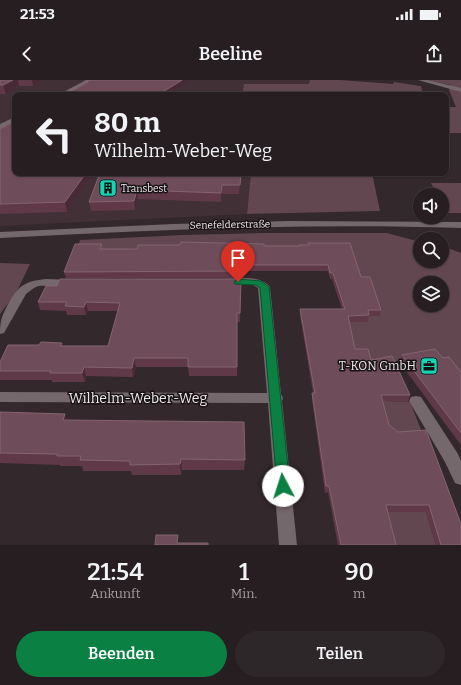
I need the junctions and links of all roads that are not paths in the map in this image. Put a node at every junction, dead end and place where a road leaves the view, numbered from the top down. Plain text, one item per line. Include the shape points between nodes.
1 (90, 80) edge
2 (421, 80) edge
3 (461, 90) edge
4 (67, 92) edge
5 (12, 120) edge
6 (0, 126) edge
7 (461, 225) edge
8 (0, 235) edge
9 (87, 282) edge
10 (214, 282) edge
11 (0, 330) edge
12 (0, 397) edge
13 (276, 398) junction
14 (416, 400) dead end
15 (461, 478) edge
16 (288, 545) edge

1 - 4 street
2 - 3 street
5 - 6 street
7 - 8 street, Senefelderstraße via 377,222 251,223
9 - 11 street via 31,284 21,292
10 - 13 street via 253,282 264,287
12 - 13 street, Wilhelm-Weber-Weg
13 - 16 street
14 - 15 street

